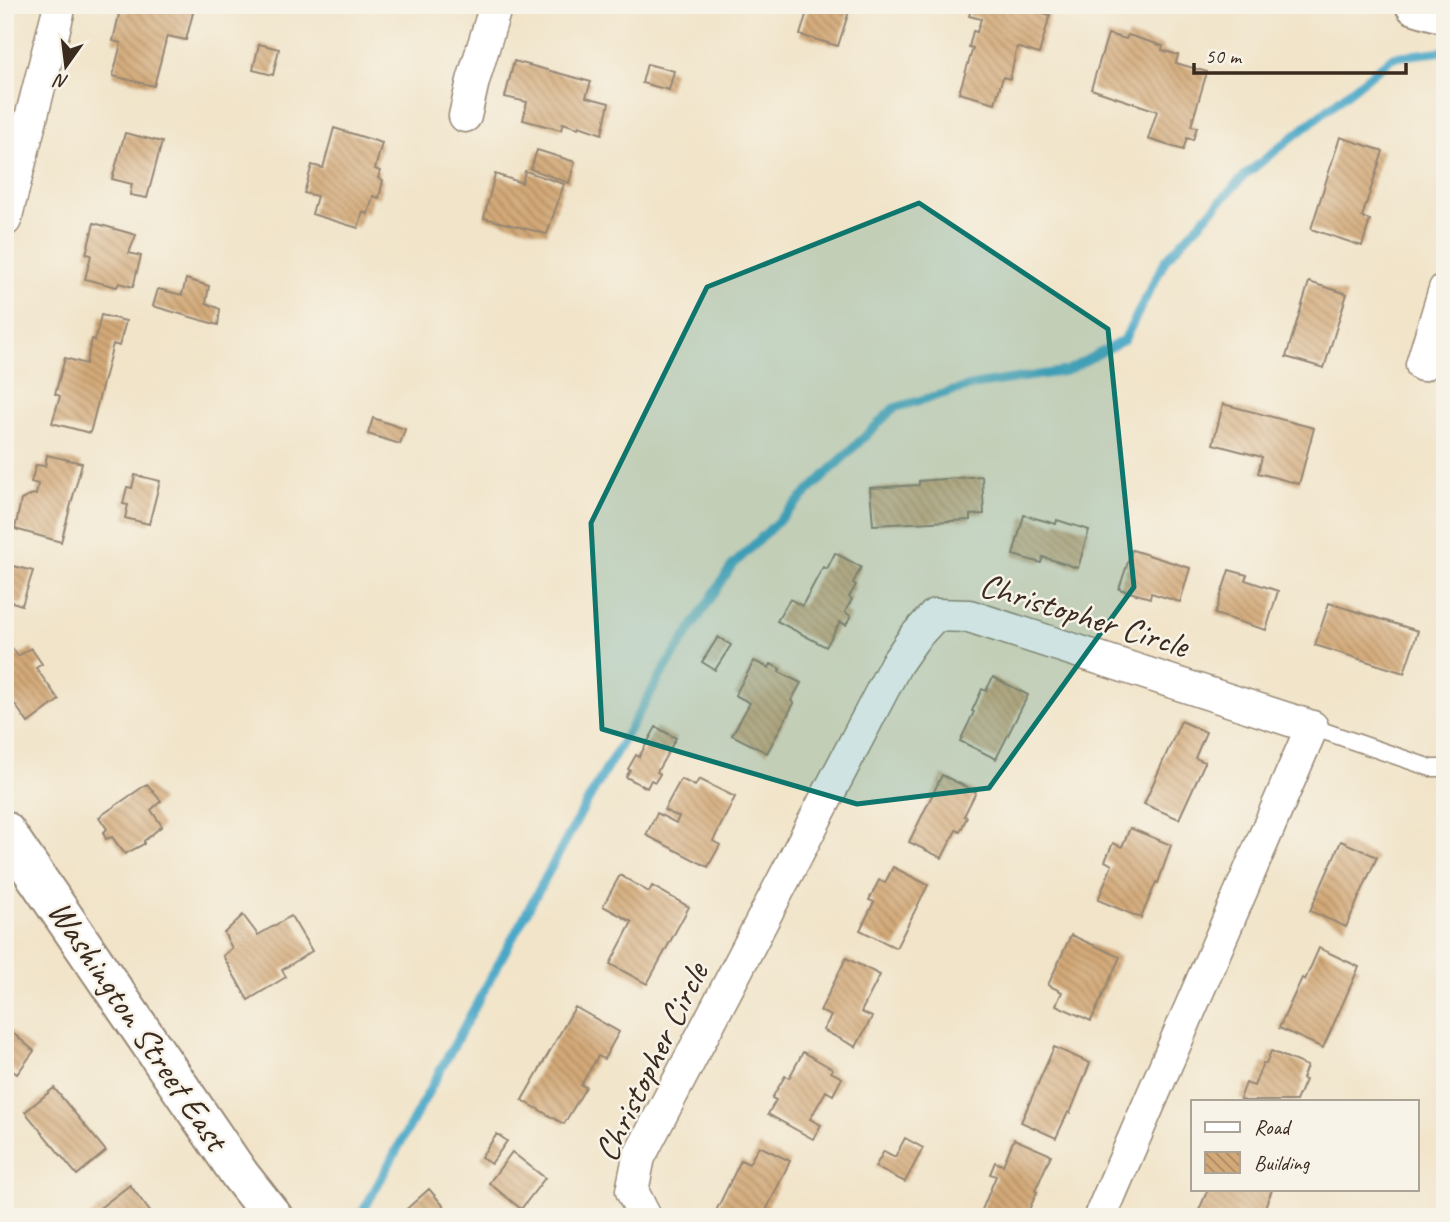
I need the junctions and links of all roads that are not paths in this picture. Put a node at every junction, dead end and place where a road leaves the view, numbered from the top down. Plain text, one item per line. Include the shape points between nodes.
1 (60, 5) edge
2 (496, 5) edge
3 (1415, 5) edge
4 (1445, 14) edge
5 (465, 116) dead end
6 (5, 220) edge
7 (1445, 289) edge
8 (1422, 365) dead end
9 (1312, 727) junction
10 (1445, 768) edge
11 (5, 831) edge
12 (274, 1217) edge
13 (645, 1217) edge
14 (1100, 1217) edge

1 - 6 street
2 - 5 street
3 - 4 street
7 - 8 street
9 - 10 lane via 1431,768
9 - 13 street, Christopher Circle via 969,615 935,615 896,664 639,1157 632,1191
9 - 14 street
11 - 12 street, Washington Street East via 240,1175

